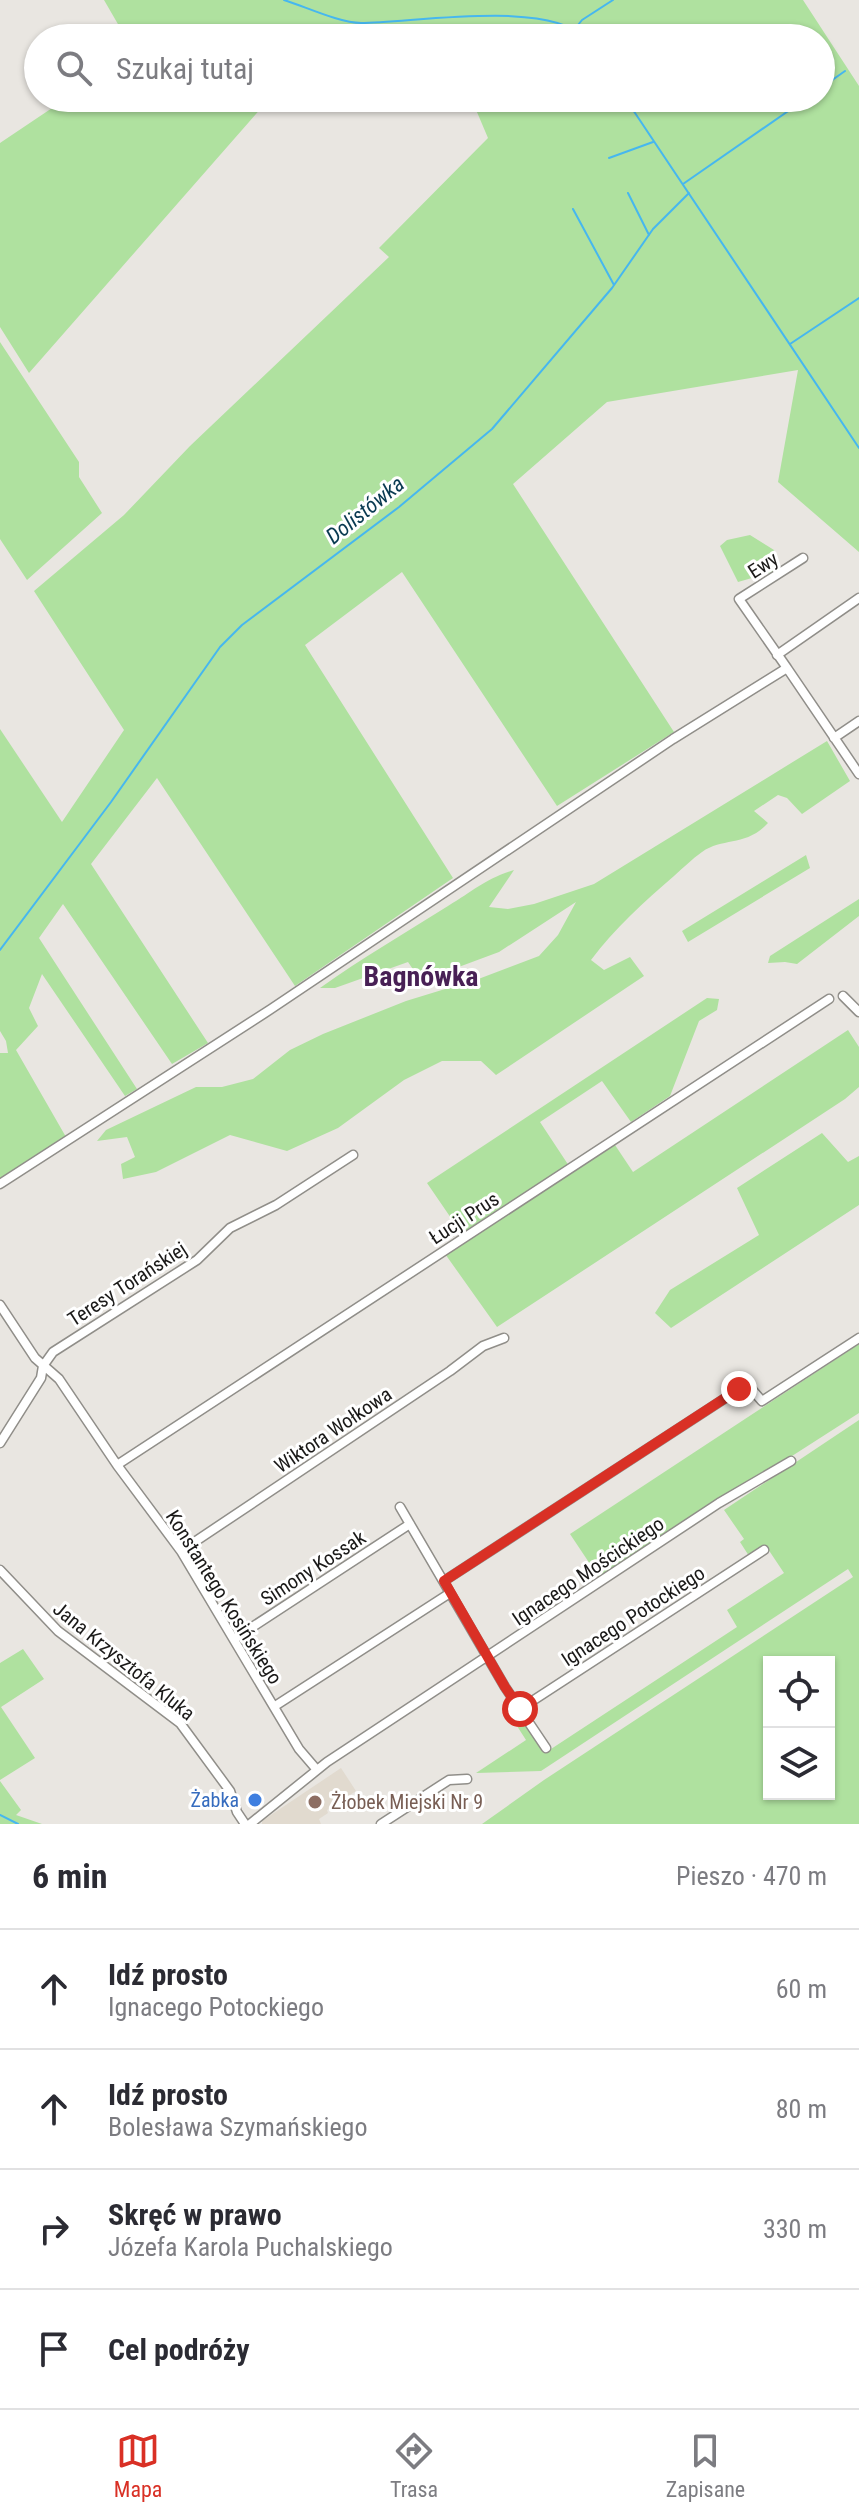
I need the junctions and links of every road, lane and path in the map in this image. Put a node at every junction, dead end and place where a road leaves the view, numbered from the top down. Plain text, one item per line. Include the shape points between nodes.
1 (803, 558) dead end
2 (859, 598) edge
3 (777, 655) junction
4 (787, 668) junction
5 (859, 721) edge
6 (834, 738) junction
7 (859, 774) edge
8 (843, 996) dead end
9 (829, 999) dead end
10 (859, 1012) edge
11 (353, 1155) dead end
12 (0, 1184) edge
13 (0, 1305) edge
14 (504, 1338) dead end
15 (859, 1338) edge
16 (43, 1366) junction
17 (0, 1443) edge
18 (791, 1461) dead end
19 (117, 1465) junction
20 (400, 1507) dead end
21 (410, 1524) junction
22 (764, 1550) dead end
23 (181, 1551) junction
24 (0, 1570) edge
25 (444, 1581) junction
26 (450, 1593) junction
27 (234, 1639) junction
28 (487, 1657) junction
29 (275, 1706) junction
30 (520, 1709) junction
31 (546, 1748) dead end
32 (317, 1770) junction
33 (467, 1779) dead end
34 (247, 1824) edge
35 (381, 1824) edge

1 - 3 street, Ewy via 739,599
2 - 3 street
3 - 4 street
4 - 6 street
4 - 12 street
5 - 6 street
6 - 7 street
8 - 10 street
9 - 19 street, Łucji Prus
11 - 16 street, Teresy Torańskiej via 230,1228 197,1260 53,1352
13 - 16 street
14 - 23 street, Wiktora Wołkowa via 483,1346
15 - 25 street via 762,1401 747,1384
16 - 17 street via 41,1378
16 - 19 street, Konstantego Kosińskiego via 59,1379
18 - 28 street, Ignacego Mościckiego
19 - 23 street, Konstantego Kosińskiego
20 - 21 street
21 - 25 street
21 - 27 street, Simony Kossak
22 - 30 street, Ignacego Potockiego
23 - 27 street, Konstantego Kosińskiego
24 - 34 street, Jana Krzysztofa Kluka via 58,1631 180,1723 230,1791
25 - 26 street
26 - 28 street
26 - 29 street
27 - 29 street, Konstantego Kosińskiego
28 - 30 street
28 - 32 street, Ignacego Mościckiego
29 - 32 street, Konstantego Kosińskiego
30 - 31 street
32 - 34 street, Ignacego Mościckiego
33 - 35 street via 449,1780

